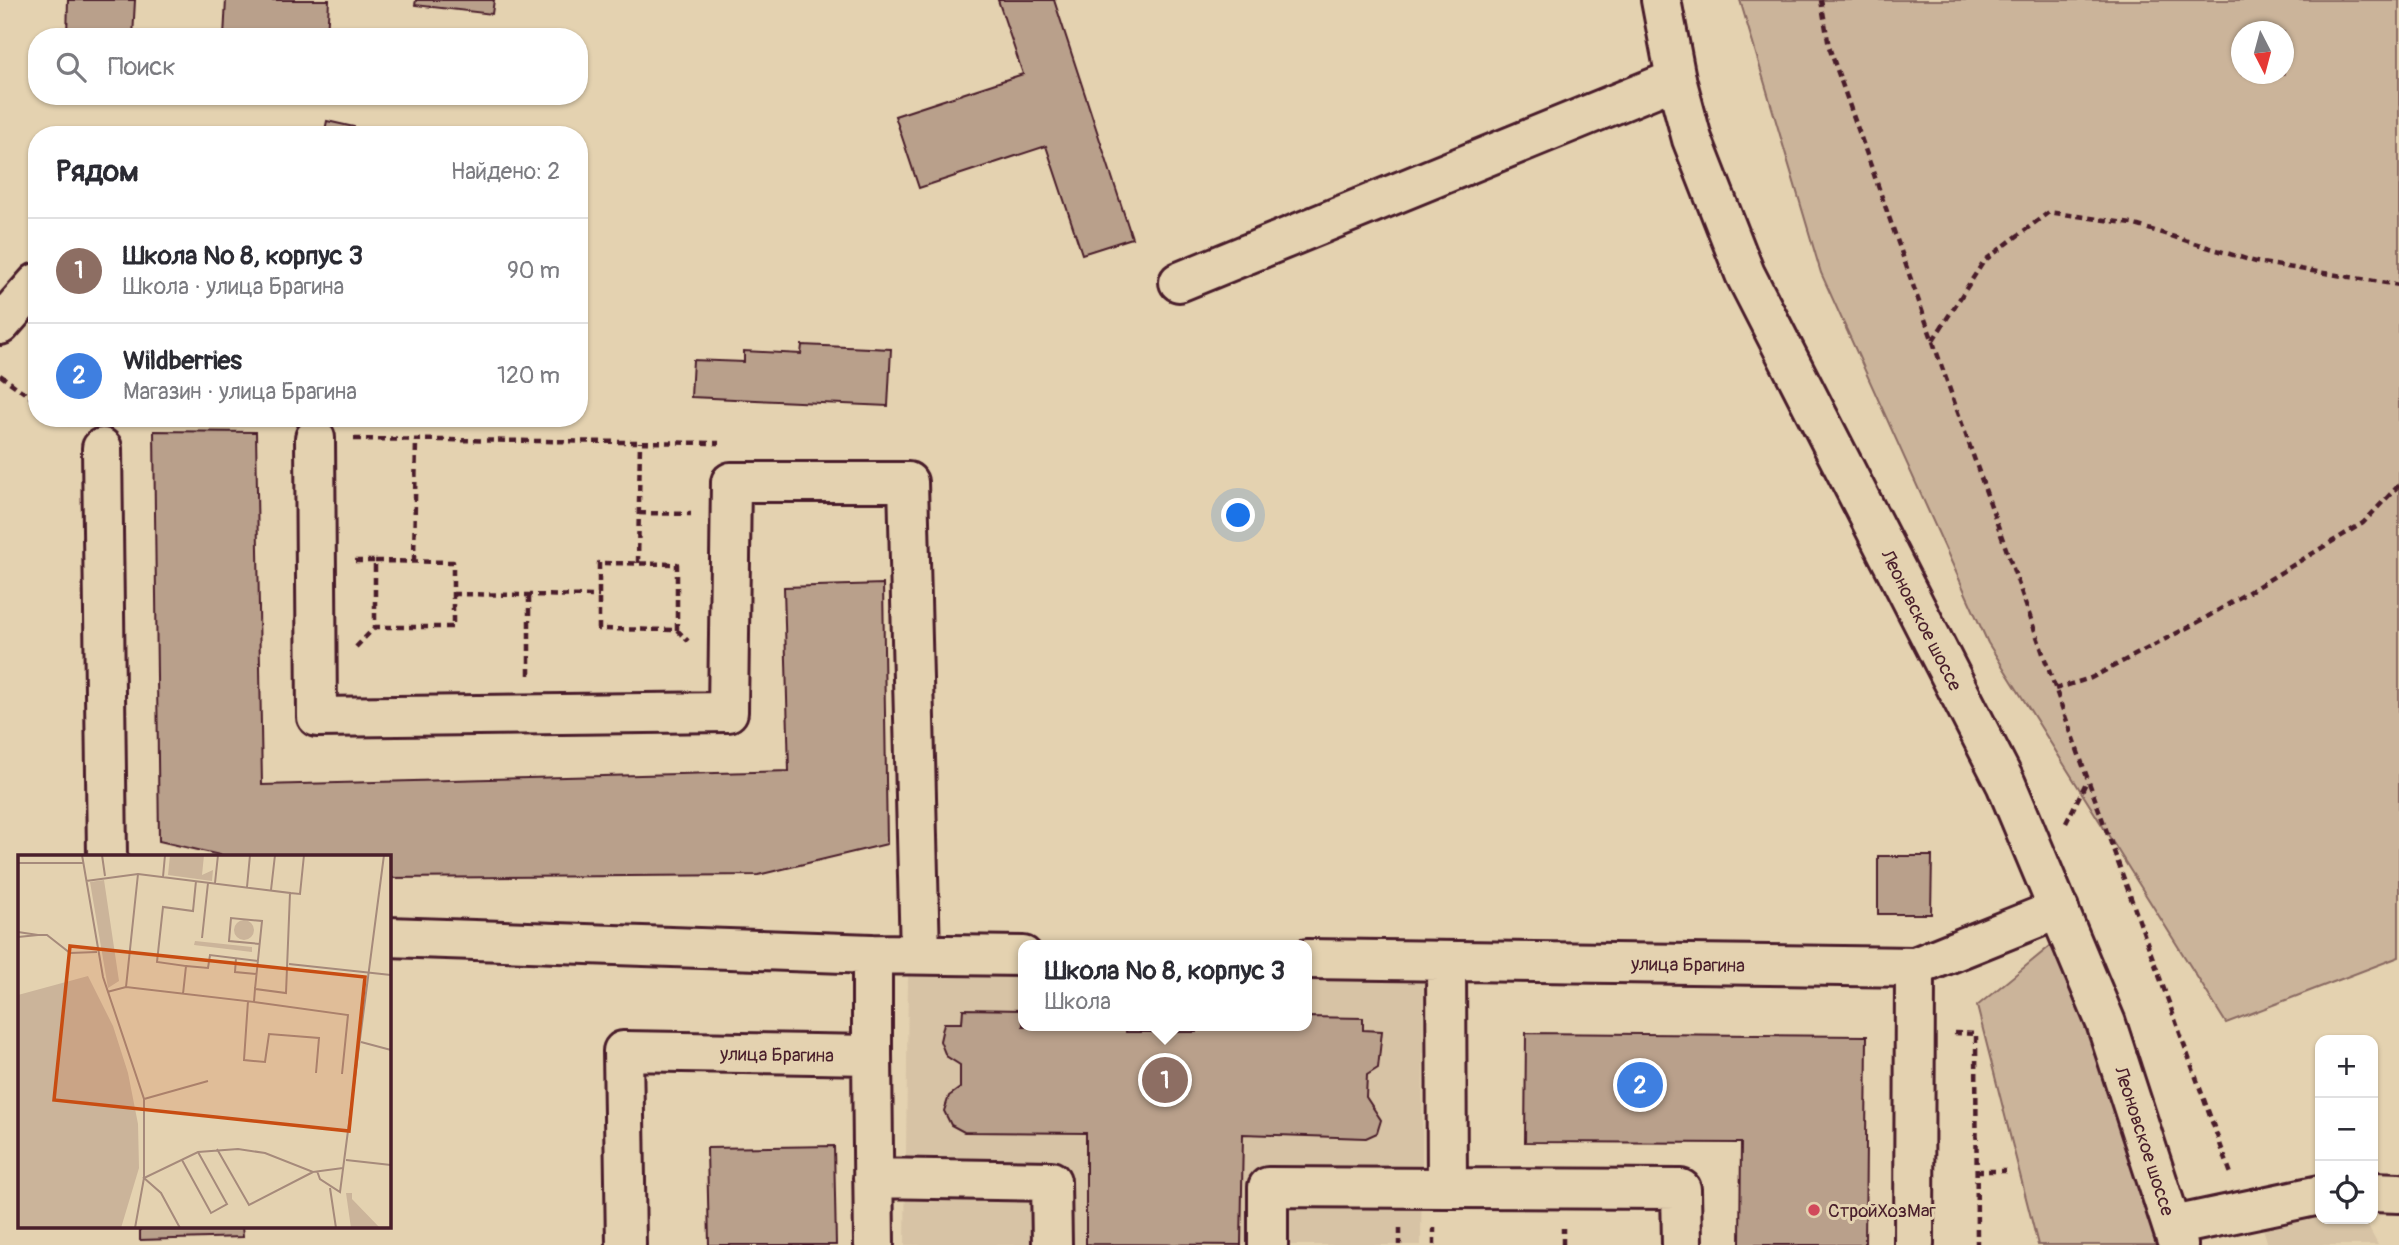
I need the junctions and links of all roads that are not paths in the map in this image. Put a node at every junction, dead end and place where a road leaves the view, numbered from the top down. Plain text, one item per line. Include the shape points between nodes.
1 (1661, 0) edge
2 (1676, 79) junction
3 (1179, 282) dead end
4 (28, 293) edge
5 (0, 325) edge
6 (315, 438) road end
7 (102, 448) dead end
8 (107, 855) edge
9 (2059, 909) junction
10 (390, 937) edge
11 (872, 954) junction
12 (920, 954) junction
13 (1018, 956) edge
14 (1312, 959) edge
15 (1446, 961) junction
16 (1915, 967) junction
17 (872, 1055) junction
18 (873, 1178) junction
19 (1447, 1188) junction
20 (2378, 1192) edge
21 (2399, 1193) edge
22 (2315, 1196) edge
23 (2175, 1235) edge
24 (626, 1245) edge
25 (874, 1245) edge
26 (1052, 1245) edge
27 (1268, 1245) edge
28 (1682, 1245) edge
29 (1913, 1245) edge

1 - 2 street, Леоновское шоссе
2 - 3 street
2 - 9 street, Леоновское шоссе via 1701,164 1745,274 2007,784
4 - 5 street
6 - 12 street via 317,717 728,712 731,482 908,482
7 - 8 street
9 - 16 street, улица Брагина
9 - 23 street, Леоновское шоссе via 2106,1023
10 - 11 street
11 - 12 street
11 - 17 street
12 - 13 street
14 - 15 street, улица Брагина
15 - 16 street, улица Брагина
15 - 19 street
16 - 29 street
17 - 18 street
17 - 24 street, улица Брагина via 623,1051
18 - 25 street
18 - 26 street via 1051,1181
19 - 27 street via 1268,1188
19 - 28 street via 1681,1189
20 - 21 street
22 - 23 street via 2244,1210

